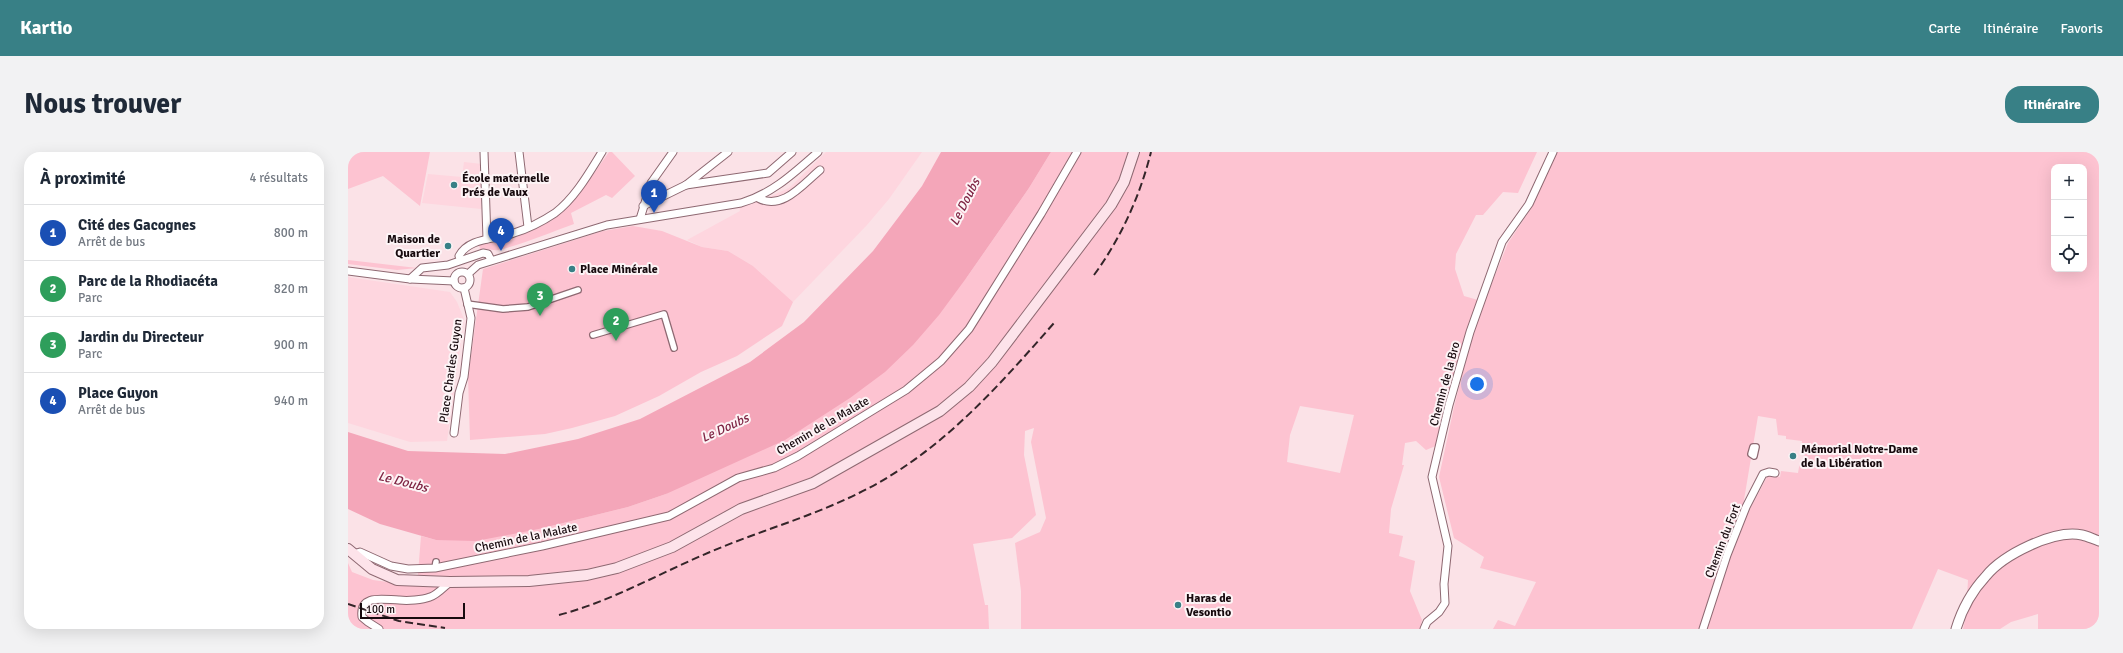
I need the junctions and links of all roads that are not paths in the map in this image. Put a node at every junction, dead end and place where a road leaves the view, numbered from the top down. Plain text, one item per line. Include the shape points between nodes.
1 (484, 152) edge
2 (519, 152) edge
3 (602, 152) edge
4 (673, 152) edge
5 (728, 152) edge
6 (818, 152) edge
7 (1077, 152) edge
8 (1134, 152) edge
9 (1553, 152) edge
10 (790, 153) edge
11 (820, 170) dead end
12 (686, 185) junction
13 (758, 198) junction
14 (643, 206) junction
15 (640, 220) junction
16 (528, 227) junction
17 (487, 239) junction
18 (460, 259) junction
19 (491, 260) junction
20 (348, 271) edge
21 (468, 274) junction
22 (410, 279) junction
23 (454, 281) junction
24 (464, 288) junction
25 (578, 290) dead end
26 (467, 304) junction
27 (593, 335) dead end
28 (674, 348) dead end
29 (454, 433) dead end
30 (1775, 473) dead end
31 (2099, 541) edge
32 (350, 551) edge
33 (450, 582) junction
34 (380, 629) edge
35 (1424, 629) edge
36 (1703, 629) edge
37 (1956, 629) edge

1 - 17 street
2 - 16 street
3 - 16 street via 566,203
4 - 14 street via 651,183
5 - 12 street
6 - 13 street via 790,177
7 - 32 street, Chemin de la Malate via 1042,214 969,329 942,361 906,390 798,456 774,468 738,478 669,516 542,546 436,565 399,568 360,552
8 - 33 main road via 1124,182 1111,206 992,362 957,397 926,421 813,483 741,509 672,547 632,564 587,576 551,580
9 - 35 street, Chemin de la Bro via 1529,204 1502,242 1470,332 1449,405 1432,477 1448,546 1445,603 1427,622
10 - 12 street via 768,174
11 - 13 street via 787,198 775,202
12 - 14 street
13 - 15 street
14 - 15 street
15 - 19 street via 607,225
16 - 17 street via 514,234
17 - 18 street via 471,244 461,253
18 - 19 street via 486,253
18 - 22 street via 448,265 422,268
19 - 21 street via 478,265
20 - 22 street
21 - 23 street via 460,272
21 - 24 street via 470,284
22 - 23 street
23 - 24 street via 459,288
24 - 26 street, Place Charles Guyon
25 - 26 street via 528,307 503,309
26 - 29 street, Place Charles Guyon via 471,318
27 - 28 street via 664,314
30 - 36 street, Chemin du Fort via 1763,474 1738,529
31 - 37 street via 2081,534 2053,537 2034,544 1997,565 1972,594
32 - 33 main road via 372,569 397,580
33 - 34 street via 431,597 369,600 363,607 362,617

